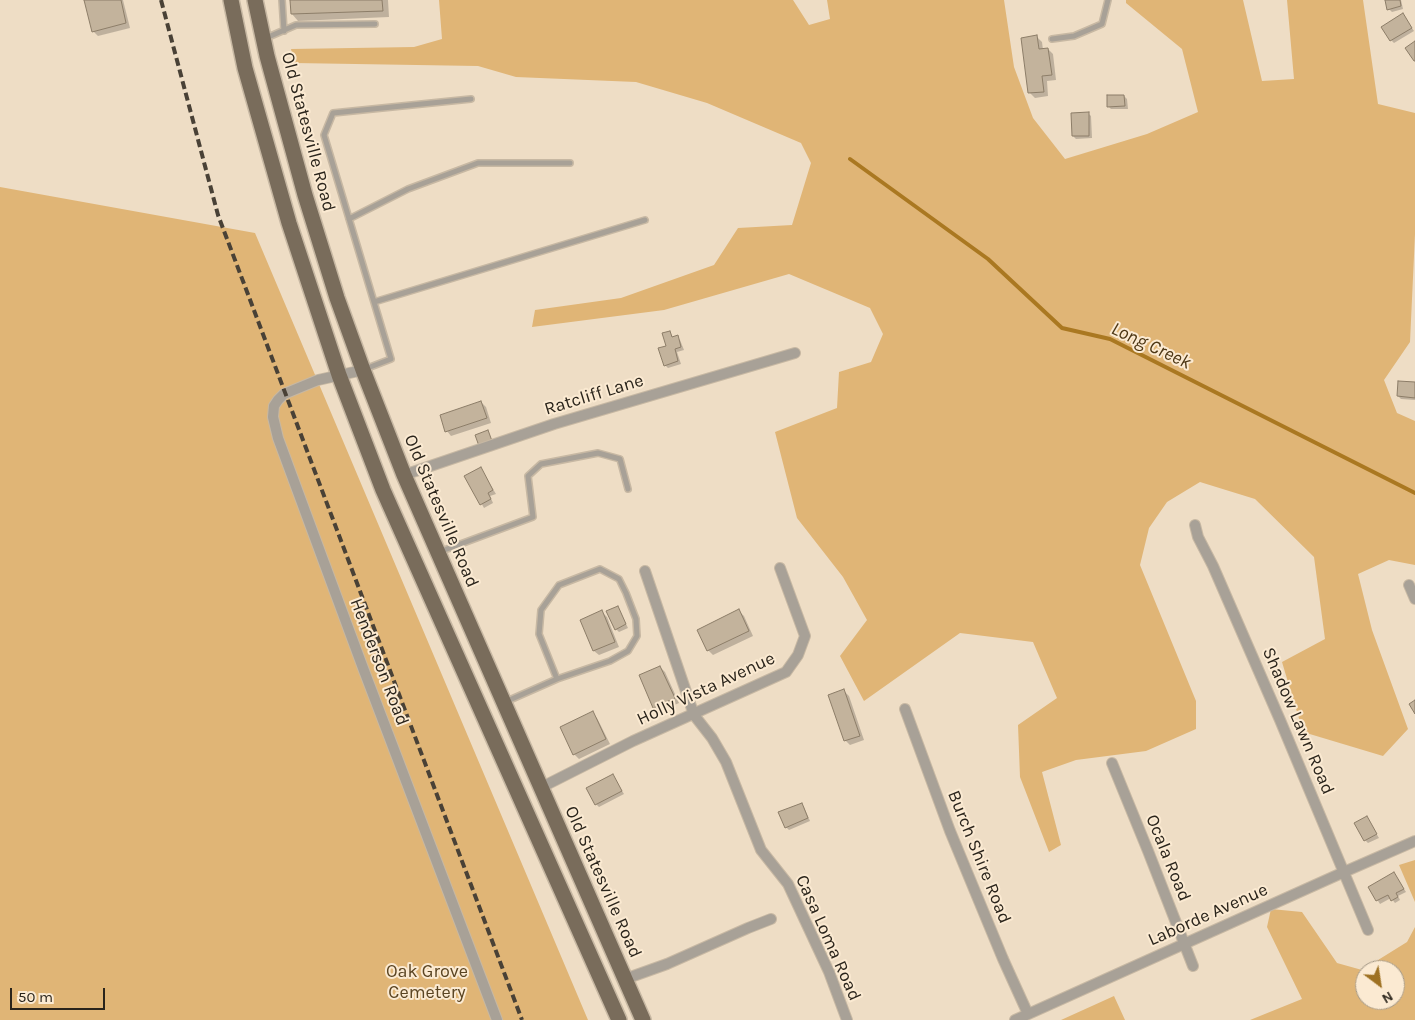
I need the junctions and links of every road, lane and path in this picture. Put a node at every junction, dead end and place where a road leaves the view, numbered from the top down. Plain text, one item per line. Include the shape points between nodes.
1 (231, 0) edge
2 (255, 0) edge
3 (282, 0) edge
4 (1108, 0) edge
5 (375, 24) dead end
6 (284, 31) junction
7 (1052, 39) dead end
8 (264, 40) junction
9 (471, 99) dead end
10 (570, 163) dead end
11 (349, 219) junction
12 (645, 220) dead end
13 (374, 302) junction
14 (795, 352) dead end
15 (362, 370) junction
16 (340, 375) junction
17 (404, 475) junction
18 (628, 489) dead end
19 (1195, 525) dead end
20 (439, 552) junction
21 (780, 568) dead end
22 (645, 571) dead end
23 (1409, 585) dead end
24 (1415, 599) edge
25 (557, 680) junction
26 (504, 702) junction
27 (905, 709) dead end
28 (694, 715) junction
29 (1112, 763) dead end
30 (542, 787) junction
31 (1415, 841) edge
32 (1344, 872) junction
33 (771, 920) dead end
34 (1368, 930) dead end
35 (1184, 943) junction
36 (1193, 966) dead end
37 (625, 979) junction
38 (1028, 1014) junction
39 (497, 1020) edge
40 (619, 1020) edge
41 (643, 1020) edge
42 (847, 1020) edge
43 (1015, 1020) edge

1 - 16 main road via 245,68 290,224
2 - 8 main road, Old Statesville Road
3 - 6 lane
4 - 7 lane via 1102,24 1074,36
5 - 6 lane via 296,26
6 - 8 lane
8 - 15 main road, Old Statesville Road via 304,195
9 - 11 lane via 333,113 324,135
10 - 11 lane via 478,163 408,188
11 - 13 lane
12 - 13 lane
13 - 15 lane via 391,359
14 - 17 street, Ratcliff Lane via 554,424
15 - 16 street, Henderson Road
15 - 17 main road, Old Statesville Road
16 - 39 street, Henderson Road via 318,380 284,394 278,400 274,406 278,438
16 - 40 main road via 383,490
17 - 20 main road, Old Statesville Road
18 - 20 lane via 620,459 598,453 541,464 528,476 533,518
19 - 32 street, Shadow Lawn Road
20 - 26 main road, Old Statesville Road
21 - 28 street, Holly Vista Avenue via 804,636 798,655 786,672
22 - 28 street, Casa Loma Road
23 - 24 street
25 - 25 lane via 628,651 637,636 636,619 619,578 600,569 559,586 541,610 538,634
25 - 26 lane
26 - 30 main road, Old Statesville Road
27 - 38 street, Burch Shire Road via 950,831
28 - 30 street, Holly Vista Avenue
28 - 42 street, Casa Loma Road via 726,762 761,850 788,884 829,972
29 - 35 street, Ocala Road
30 - 37 main road, Old Statesville Road
31 - 32 street, Laborde Avenue
32 - 34 street, Shadow Lawn Road
32 - 35 street, Laborde Avenue
33 - 37 street
35 - 36 street, Ocala Road
35 - 38 street, Laborde Avenue
37 - 41 main road, Old Statesville Road
38 - 43 street, Laborde Avenue

